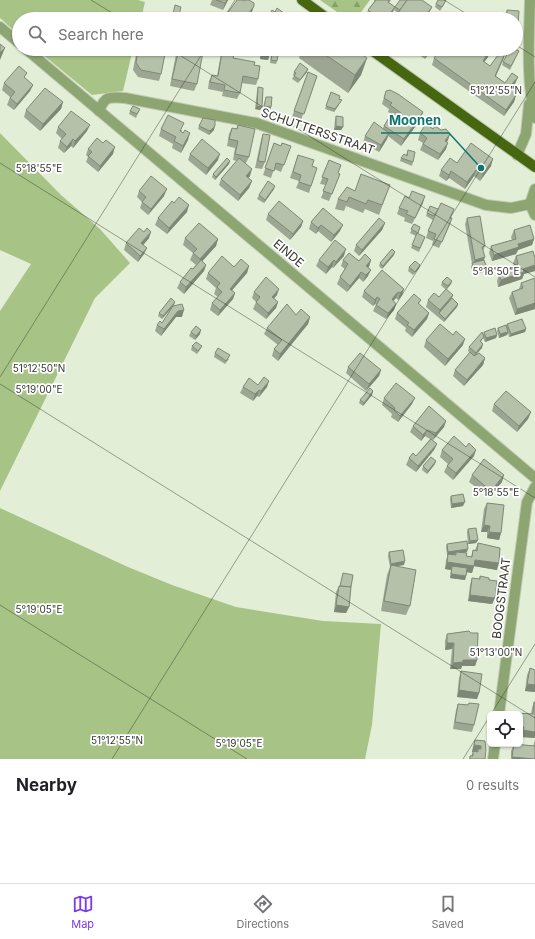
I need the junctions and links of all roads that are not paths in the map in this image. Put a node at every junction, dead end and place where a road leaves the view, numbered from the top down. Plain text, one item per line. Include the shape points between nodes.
1 (302, 0) edge
2 (530, 0) edge
3 (318, 12) edge
4 (0, 27) edge
5 (12, 37) edge
6 (34, 56) edge
7 (380, 56) edge
8 (530, 96) junction
9 (99, 111) junction
10 (535, 118) edge
11 (517, 155) junction
12 (535, 167) edge
13 (535, 189) edge
14 (530, 204) junction
15 (535, 215) edge
16 (535, 478) edge
17 (535, 487) edge
18 (499, 711) edge
19 (495, 747) edge
20 (493, 759) edge

1 - 3 main road
2 - 8 street
4 - 5 street
6 - 9 street, EINDE
7 - 11 main road
8 - 10 street
8 - 11 street via 526,134
9 - 14 street, SCHUTTERSSTRAAT via 103,101 111,97 125,98 256,123 486,205 511,208
9 - 16 street, EINDE
11 - 12 main road
13 - 14 street
14 - 15 street
17 - 18 street, BOOGSTRAAT via 526,502
19 - 20 street

